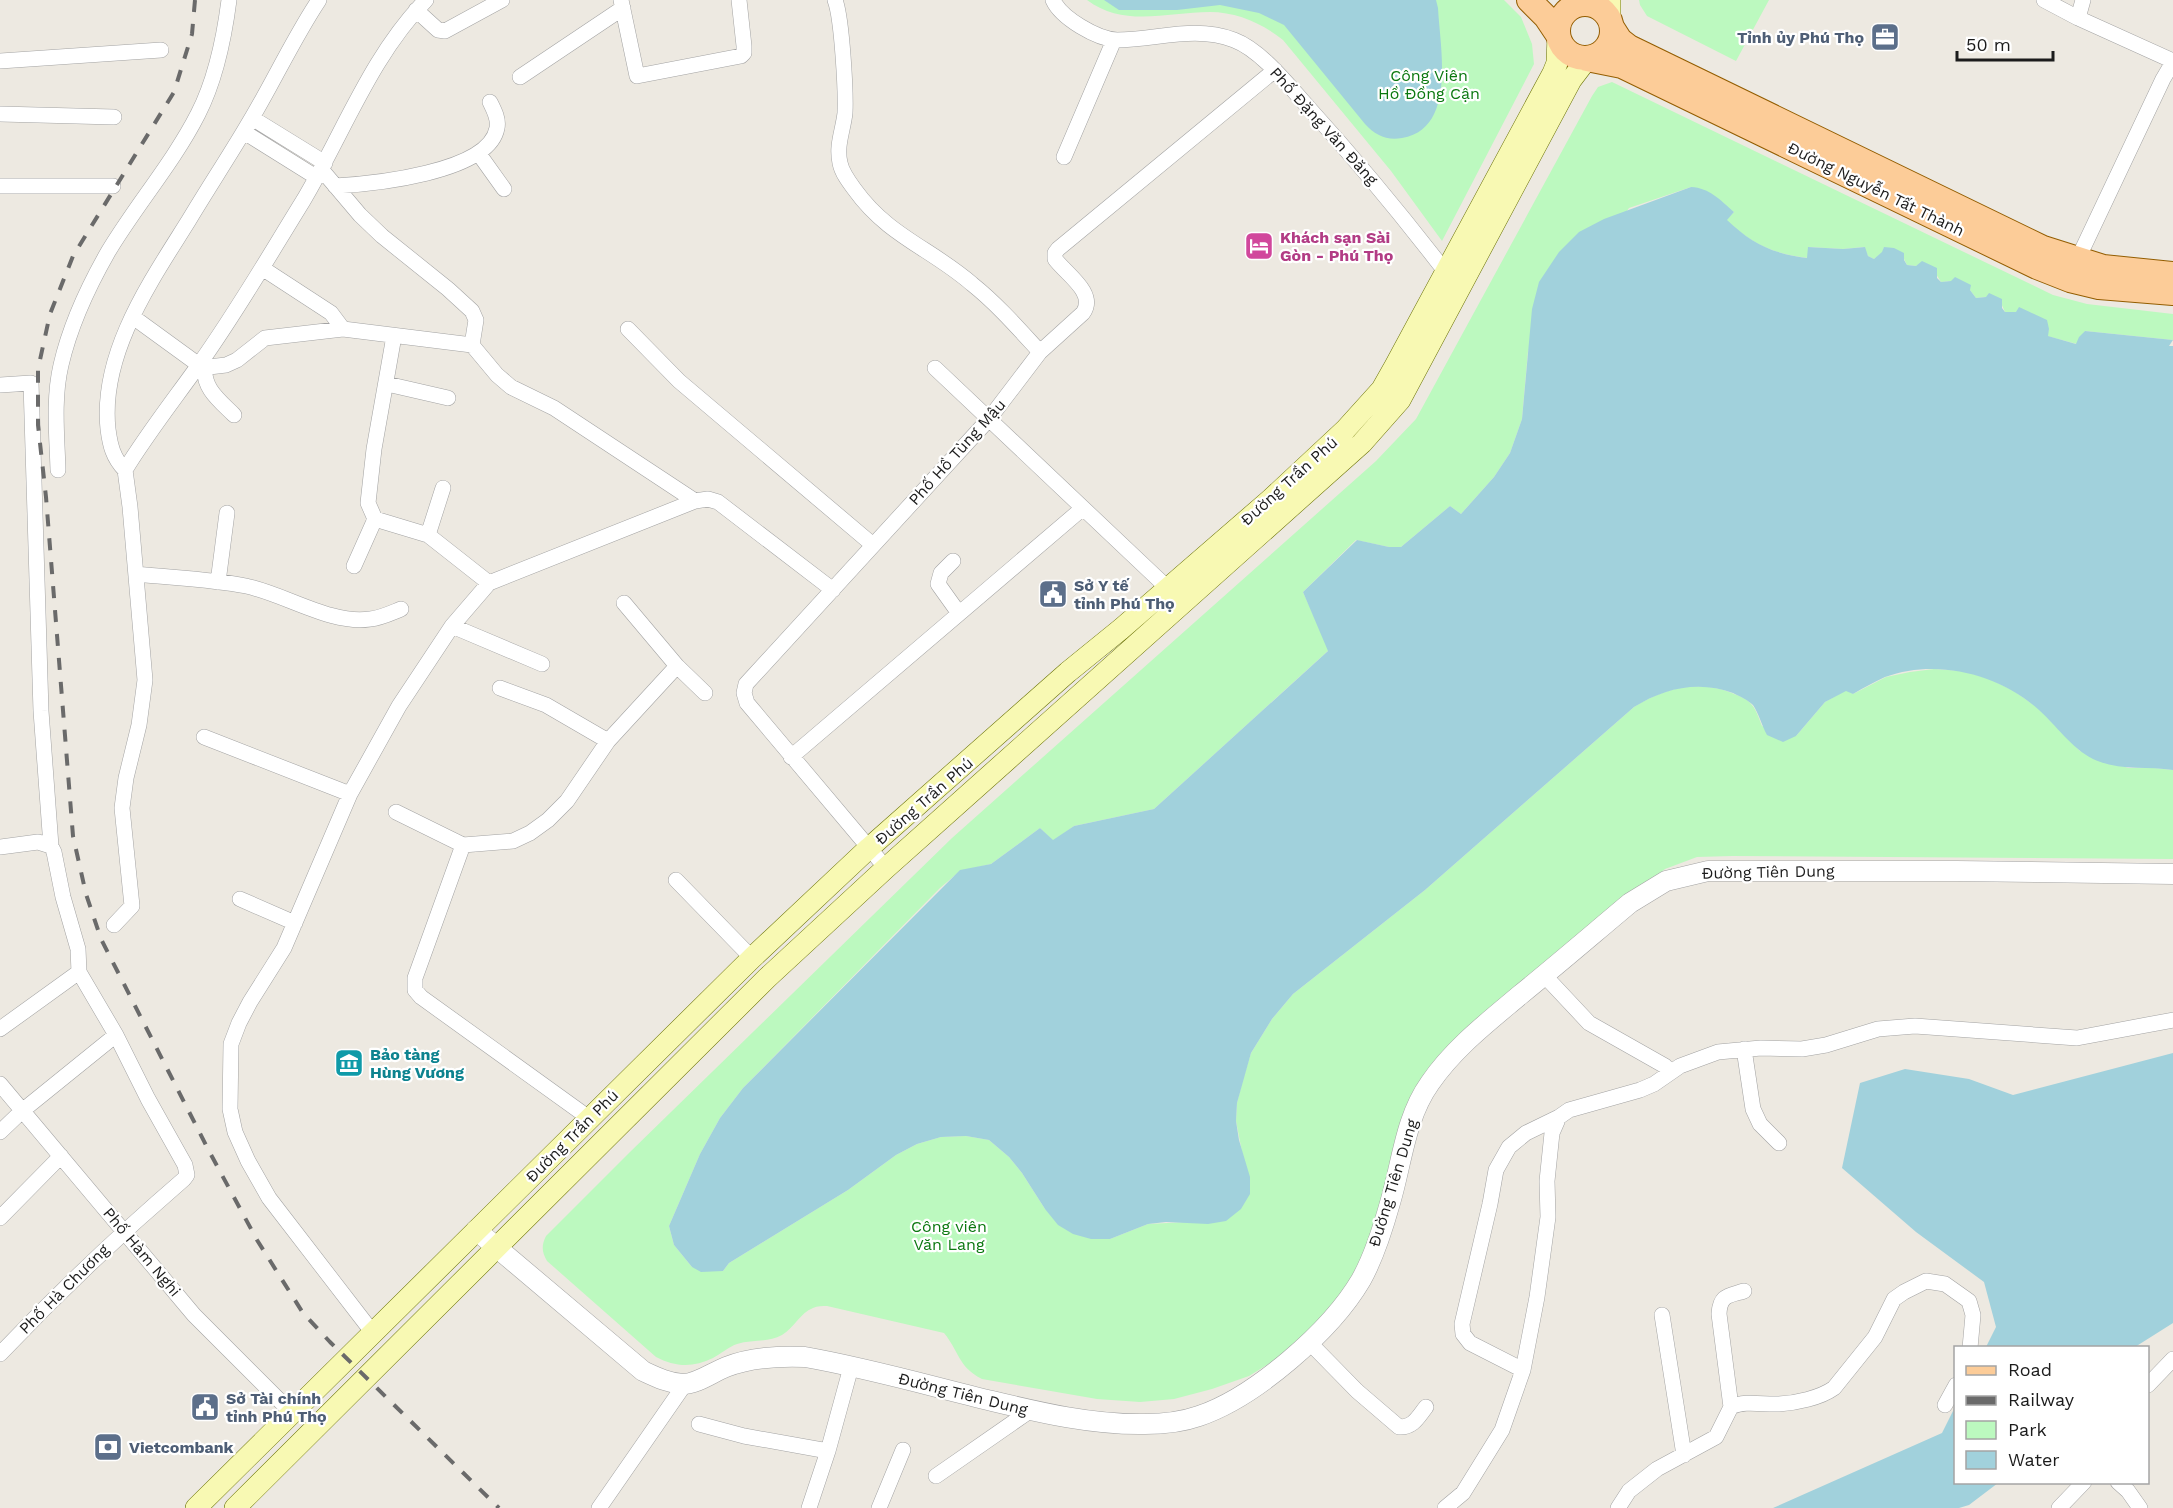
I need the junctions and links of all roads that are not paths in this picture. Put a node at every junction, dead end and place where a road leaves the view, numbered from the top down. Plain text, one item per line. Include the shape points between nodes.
1 (230, 0) edge
2 (319, 0) edge
3 (502, 0) edge
4 (739, 0) edge
5 (835, 0) edge
6 (1053, 0) edge
7 (1529, 0) edge
8 (2044, 0) edge
9 (2083, 0) edge
10 (1571, 2) edge
11 (622, 4) edge
12 (421, 5) edge
13 (1611, 16) edge
14 (2078, 18) junction
15 (1558, 35) junction
16 (1114, 40) junction
17 (161, 50) dead end
18 (1587, 58) junction
19 (0, 61) edge
20 (2173, 62) edge
21 (1275, 70) junction
22 (520, 77) dead end
23 (490, 102) dead end
24 (0, 114) edge
25 (114, 117) dead end
26 (248, 125) junction
27 (478, 154) junction
28 (1064, 157) dead end
29 (321, 170) junction
30 (0, 186) edge
31 (113, 186) dead end
32 (335, 186) junction
33 (504, 189) dead end
34 (262, 268) junction
35 (2073, 270) junction
36 (1446, 272) junction
37 (2173, 274) edge
38 (1460, 290) junction
39 (2173, 293) edge
40 (133, 317) junction
41 (628, 328) dead end
42 (343, 329) junction
43 (394, 336) junction
44 (472, 345) junction
45 (1040, 352) junction
46 (202, 366) junction
47 (935, 368) dead end
48 (387, 384) junction
49 (0, 385) edge
50 (448, 398) dead end
51 (1377, 411) junction
52 (234, 415) dead end
53 (989, 419) junction
54 (58, 470) dead end
55 (125, 470) junction
56 (443, 488) dead end
57 (695, 501) junction
58 (1083, 508) junction
59 (226, 513) dead end
60 (375, 519) junction
61 (428, 535) junction
62 (873, 545) junction
63 (953, 561) dead end
64 (354, 566) dead end
65 (136, 573) junction
66 (218, 582) junction
67 (489, 583) junction
68 (1168, 588) junction
69 (833, 590) junction
70 (624, 603) dead end
71 (1184, 603) junction
72 (401, 609) dead end
73 (958, 612) junction
74 (452, 626) junction
75 (542, 664) dead end
76 (677, 666) junction
77 (500, 688) dead end
78 (705, 693) dead end
79 (204, 737) dead end
80 (608, 741) junction
81 (791, 757) junction
82 (350, 794) junction
83 (396, 812) dead end
84 (463, 845) junction
85 (51, 846) junction
86 (0, 847) edge
87 (869, 848) junction
88 (886, 868) junction
89 (2173, 874) edge
90 (676, 880) dead end
91 (240, 899) dead end
92 (295, 922) junction
93 (114, 925) dead end
94 (752, 958) junction
95 (79, 972) junction
96 (1544, 975) junction
97 (2173, 1020) edge
98 (0, 1029) edge
99 (116, 1035) junction
100 (1744, 1049) junction
101 (1670, 1072) junction
102 (0, 1084) edge
103 (22, 1110) junction
104 (1559, 1117) junction
105 (589, 1118) junction
106 (0, 1132) edge
107 (1779, 1143) dead end
108 (61, 1156) junction
109 (0, 1218) edge
110 (124, 1230) junction
111 (476, 1230) junction
112 (497, 1248) junction
113 (1744, 1291) dead end
114 (1662, 1315) dead end
115 (373, 1333) junction
116 (1309, 1342) junction
117 (1970, 1346) edge
118 (0, 1354) edge
119 (2173, 1359) edge
120 (850, 1367) junction
121 (1523, 1370) junction
122 (685, 1384) junction
123 (2149, 1384) edge
124 (1954, 1389) edge
125 (1945, 1405) dead end
126 (1426, 1407) dead end
127 (1731, 1407) junction
128 (1031, 1410) junction
129 (292, 1413) junction
130 (699, 1424) dead end
131 (903, 1450) dead end
132 (828, 1451) junction
133 (1684, 1455) junction
134 (936, 1476) dead end
135 (2082, 1484) edge
136 (2120, 1484) edge
137 (196, 1508) edge
138 (235, 1508) edge
139 (599, 1508) edge
140 (809, 1508) edge
141 (879, 1508) edge
142 (1445, 1508) edge
143 (1618, 1508) edge
144 (2059, 1508) edge
145 (2140, 1508) edge

1 - 54 street via 219,56 198,113 109,251 69,338 58,381
2 - 26 street
3 - 12 street via 445,31 438,30
4 - 11 street via 744,46 741,56 637,76
5 - 45 street via 845,104 838,148 843,171 881,220 972,284
6 - 16 street, Phố Đặng Văn Đăng via 1069,20
7 - 15 main road
8 - 14 street
9 - 14 street
10 - 13 main road via 1594,5
10 - 15 main road via 1561,18
11 - 22 street
12 - 29 street via 377,66
13 - 18 main road via 1611,40 1606,49
13 - 35 main road, Đường Nguyễn Tất Thành via 1620,40 1629,47 2043,248
14 - 20 street
15 - 18 main road via 1568,52
15 - 36 main road, Đường Trần Phú via 1555,67
16 - 21 street, Phố Đặng Văn Đăng via 1188,32 1215,35 1236,40
16 - 28 street
17 - 19 street
18 - 35 main road, Đường Nguyễn Tất Thành via 1622,66 2037,267
18 - 38 main road, Đường Trần Phú via 1571,80
20 - 35 street
21 - 36 street, Phố Đặng Văn Đăng via 1380,188
21 - 45 street, Phố Hồ Tùng Mậu via 1058,249 1055,259 1087,295 1087,307
23 - 27 street via 497,128 488,146
24 - 25 street
26 - 29 street
26 - 40 street
27 - 32 street via 415,177
27 - 33 street
29 - 32 street
29 - 34 street
30 - 31 street
32 - 44 street via 382,236 472,311 476,320
34 - 42 street via 331,313
34 - 46 street
35 - 37 main road, Đường Nguyễn Tất Thành via 2112,268
35 - 39 main road, Đường Nguyễn Tất Thành via 2099,287
36 - 38 street, Phố Đặng Văn Đăng
36 - 51 main road, Đường Trần Phú via 1382,389
38 - 51 main road, Đường Trần Phú via 1400,400
40 - 46 street
40 - 55 street via 113,367 108,397 110,442 114,456
41 - 62 street via 679,381
42 - 43 street
42 - 46 street via 265,338 226,365
43 - 44 street
43 - 48 street
44 - 57 street via 511,387 554,408
45 - 53 street, Phố Hồ Tùng Mậu
46 - 52 street via 211,391
46 - 55 street via 146,436
47 - 53 street
48 - 50 street
48 - 60 street via 368,503
49 - 85 street via 31,383 41,711
51 - 68 main road, Đường Trần Phú via 1346,430
51 - 71 main road, Đường Trần Phú via 1362,443
53 - 58 street
53 - 62 street, Phố Hồ Tùng Mậu
55 - 65 street
56 - 61 street
57 - 67 street
57 - 69 street via 718,502
58 - 68 street
58 - 73 street
59 - 66 street
60 - 61 street
60 - 64 street
61 - 67 street
62 - 69 street, Phố Hồ Tùng Mậu
63 - 73 street via 941,573 938,584
65 - 66 street
65 - 93 street via 144,692 122,808 132,906
66 - 72 street via 264,590 348,618 379,618
67 - 74 street
68 - 71 street
68 - 87 main road, Đường Trần Phú
69 - 81 street, Phố Hồ Tùng Mậu via 746,684 747,703
70 - 76 street
71 - 88 main road, Đường Trần Phú
73 - 81 street
74 - 75 street
74 - 82 street via 399,706
76 - 78 street
76 - 80 street
77 - 80 street via 546,705
79 - 82 street
80 - 84 street via 574,792 530,833 513,840
81 - 87 street, Phố Hồ Tùng Mậu
82 - 92 street
83 - 84 street
84 - 105 street via 415,978 415,990
85 - 86 street via 38,842
85 - 95 street via 78,949
87 - 88 street, Phố Hồ Tùng Mậu
87 - 94 main road, Đường Trần Phú
88 - 112 main road, Đường Trần Phú via 767,978
89 - 96 street, Đường Tiên Dung via 1688,874 1666,881 1630,903
90 - 94 street
91 - 92 street
92 - 115 street via 231,1044 230,1109 235,1132 269,1198
94 - 105 main road, Đường Trần Phú
95 - 98 street
95 - 99 street
96 - 101 street via 1589,1023
96 - 116 street, Đường Tiên Dung via 1468,1038 1423,1092 1391,1201 1362,1278
97 - 100 street via 2077,1038 1916,1026 1878,1029 1802,1050
99 - 103 street
99 - 110 street, Phố Hà Chương via 187,1175
100 - 101 street via 1704,1056
100 - 107 street via 1753,1109 1760,1124
101 - 104 street via 1640,1090 1569,1110
102 - 103 street, Phố Hàm Nghi
103 - 106 street
103 - 108 street, Phố Hàm Nghi
104 - 121 street via 1552,1133 1548,1217
104 - 121 street via 1526,1132 1509,1147 1496,1170 1462,1324 1470,1343
105 - 111 main road, Đường Trần Phú
108 - 109 street
108 - 110 street, Phố Hàm Nghi
110 - 118 street, Phố Hà Chương
110 - 129 street, Phố Hàm Nghi via 194,1315
111 - 112 street
111 - 115 main road, Đường Trần Phú
112 - 122 street via 643,1371 661,1380
112 - 138 main road, Đường Trần Phú
113 - 127 street via 1720,1303
114 - 133 street
115 - 129 main road, Đường Trần Phú
116 - 126 street via 1399,1427 1414,1423
116 - 128 street, Đường Tiên Dung via 1243,1395 1179,1422 1109,1423
117 - 127 street via 1973,1315 1969,1301 1945,1284 1926,1281 1894,1299 1875,1337 1827,1393 1780,1404
119 - 123 street
120 - 122 street, Đường Tiên Dung via 805,1357 755,1359
120 - 128 street, Đường Tiên Dung
120 - 132 street
121 - 142 street via 1502,1430 1463,1493
122 - 139 street
124 - 125 street
127 - 133 street via 1716,1437
128 - 134 street
129 - 137 main road, Đường Trần Phú
130 - 132 street
131 - 141 street
132 - 140 street
133 - 143 street via 1657,1468 1629,1491
135 - 144 street
136 - 145 street

